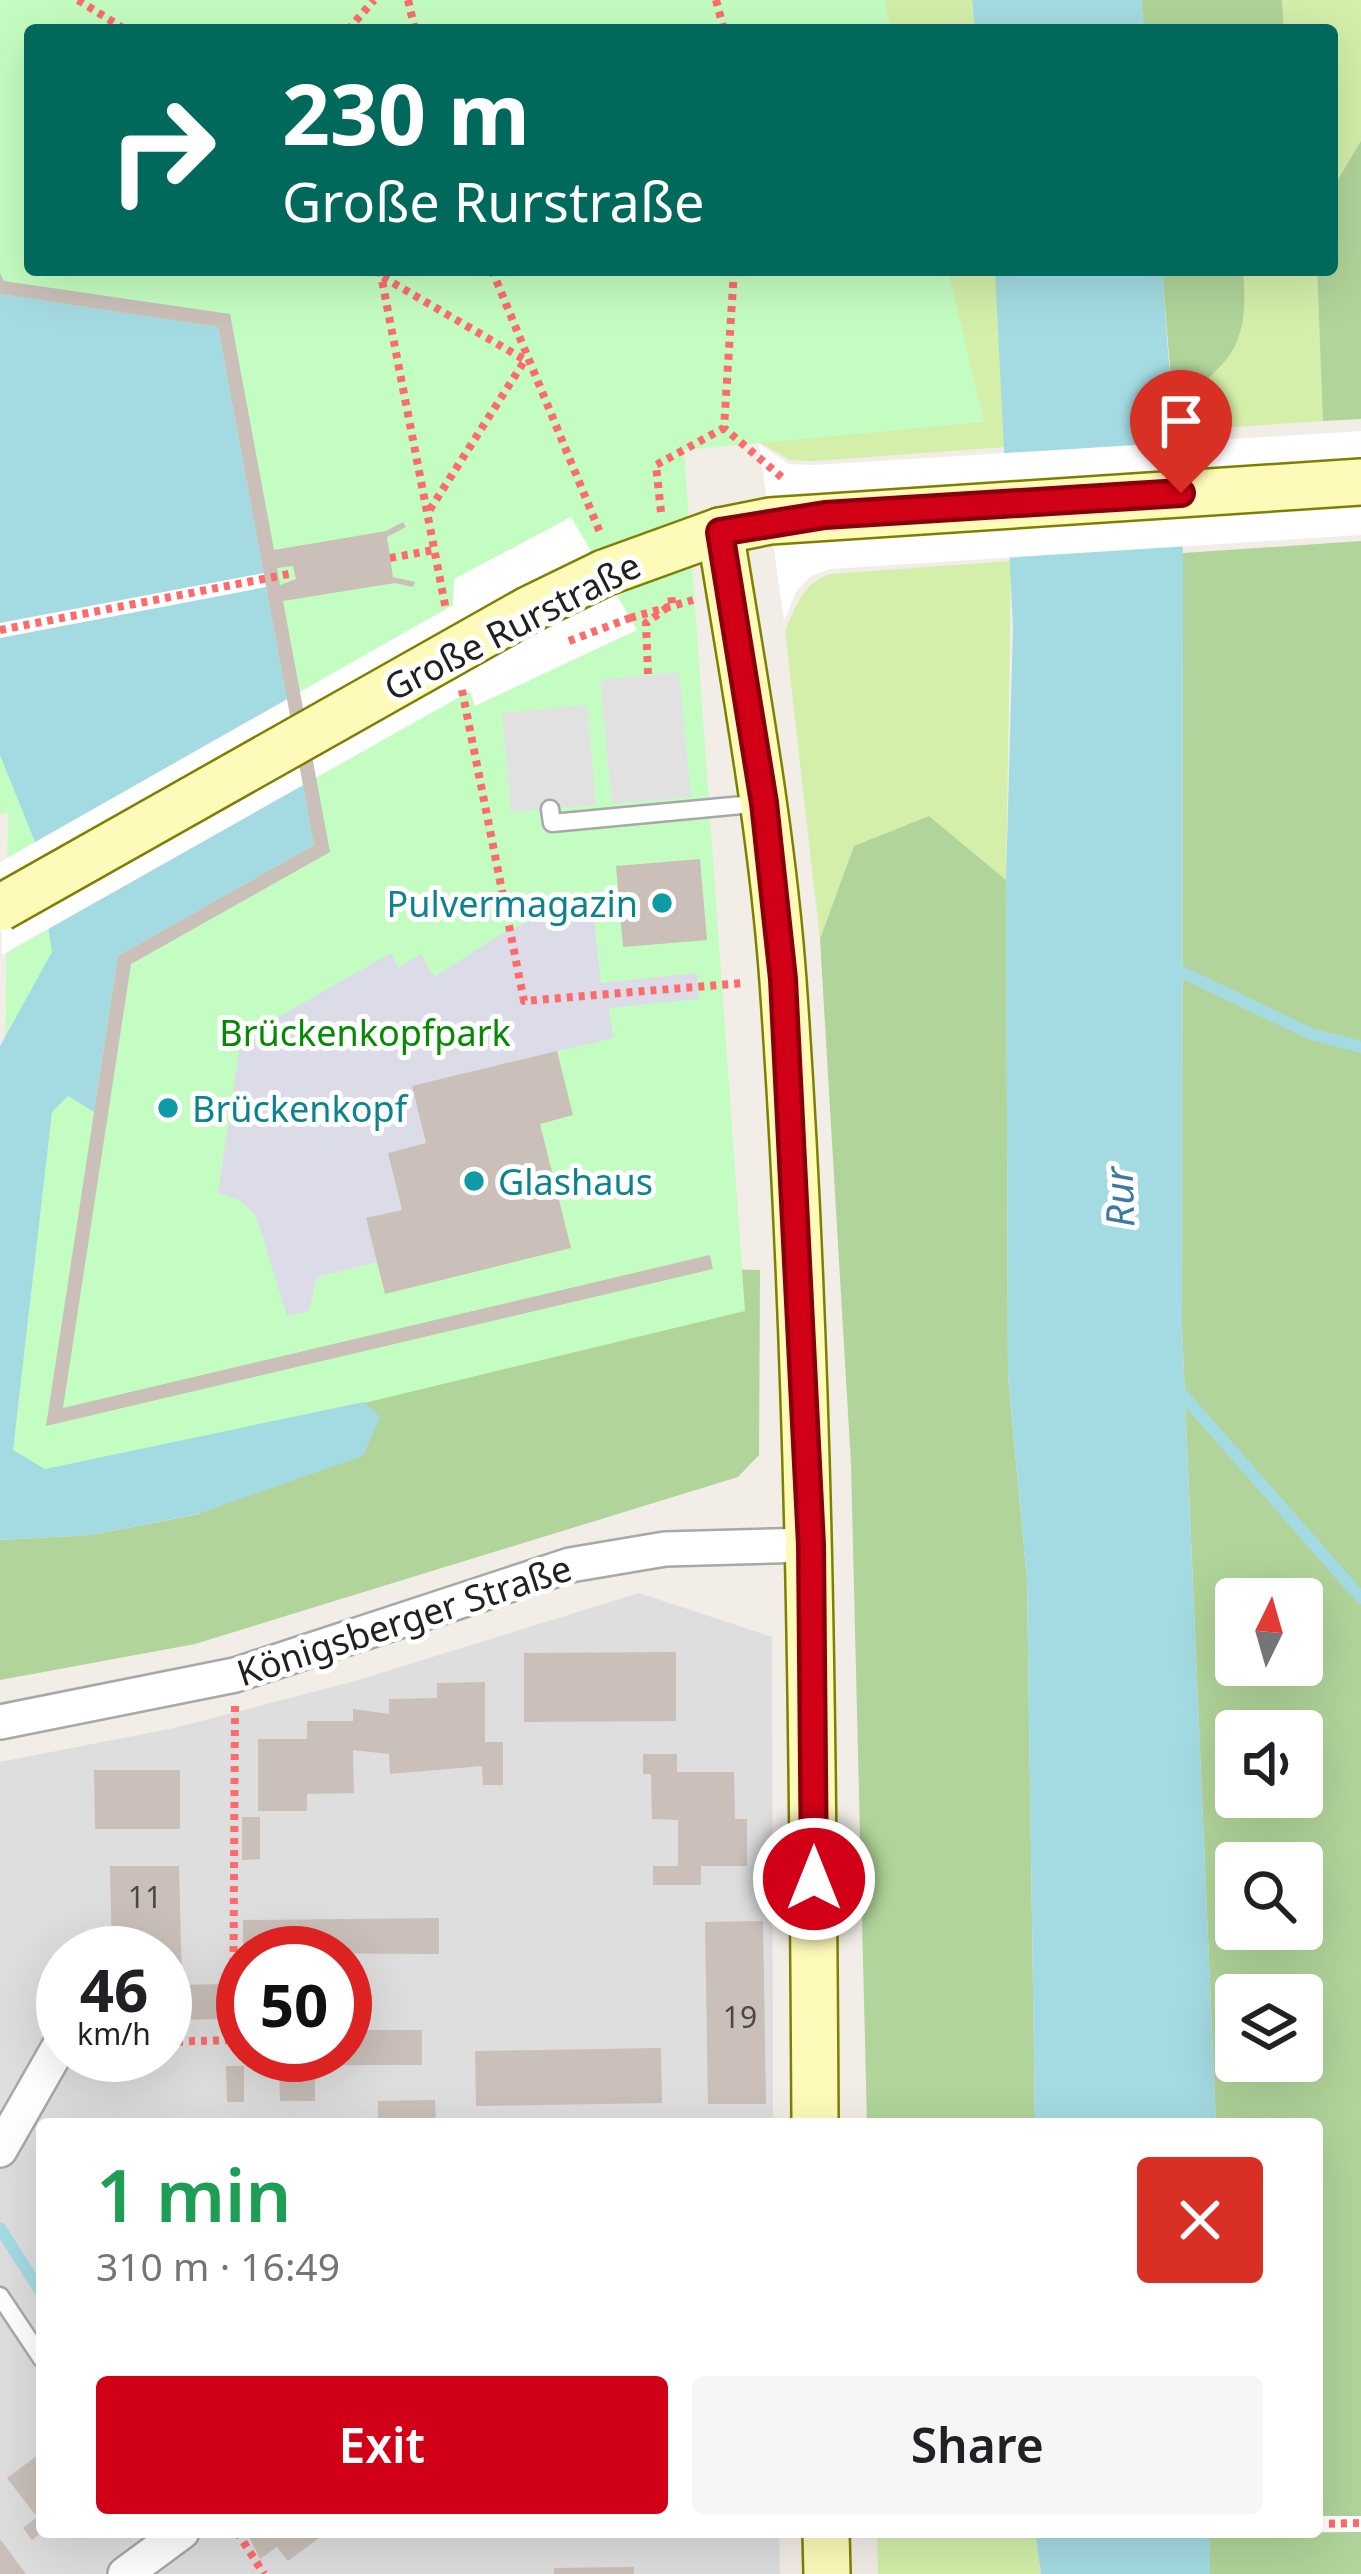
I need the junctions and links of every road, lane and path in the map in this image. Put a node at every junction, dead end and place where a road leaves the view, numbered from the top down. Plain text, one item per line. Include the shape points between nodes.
1 (78, 0) edge
2 (374, 0) edge
3 (116, 24) edge
4 (353, 24) edge
5 (383, 276) edge
6 (387, 276) edge
7 (494, 276) edge
8 (734, 276) edge
9 (526, 361) junction
10 (724, 428) junction
11 (761, 460) dead end
12 (1361, 482) edge
13 (428, 513) junction
14 (720, 532) junction
15 (665, 549) junction
16 (434, 550) junction
17 (390, 558) dead end
18 (609, 570) junction
19 (294, 573) dead end
20 (672, 604) dead end
21 (447, 617) dead end
22 (630, 619) dead end
23 (0, 631) edge
24 (646, 634) dead end
25 (648, 674) dead end
26 (460, 684) dead end
27 (764, 803) junction
28 (550, 809) dead end
29 (0, 908) edge
30 (783, 979) junction
31 (811, 1545) junction
32 (235, 1675) junction
33 (0, 1722) edge
34 (192, 2041) edge
35 (39, 2082) edge
36 (815, 2118) edge
37 (0, 2150) edge
38 (0, 2296) edge
39 (36, 2350) edge
40 (1361, 2523) edge
41 (1323, 2524) edge
42 (166, 2538) edge
43 (241, 2538) edge
44 (826, 2538) edge
45 (124, 2574) edge
46 (264, 2574) edge
47 (827, 2574) edge

1 - 3 path
2 - 4 path
5 - 13 path
6 - 9 path
7 - 9 path
8 - 10 path
9 - 13 path
9 - 18 path
10 - 11 path
10 - 15 path via 656,465
12 - 14 main road, Große Rurstraße via 770,521
13 - 16 path
14 - 15 main road, Große Rurstraße
14 - 27 main road
15 - 18 main road, Große Rurstraße
16 - 17 path
16 - 21 path
18 - 29 main road, Große Rurstraße, bridge
19 - 23 path
20 - 22 path
24 - 25 path
26 - 30 path via 524,1001
27 - 28 lane via 552,823
27 - 30 main road
30 - 31 main road
31 - 32 street, Königsberger Straße via 665,1549 570,1565
31 - 36 main road
32 - 33 street, Königsberger Straße
32 - 34 path via 232,2040
35 - 37 street
38 - 39 lane
40 - 41 path
42 - 45 street
43 - 46 path
44 - 47 main road

